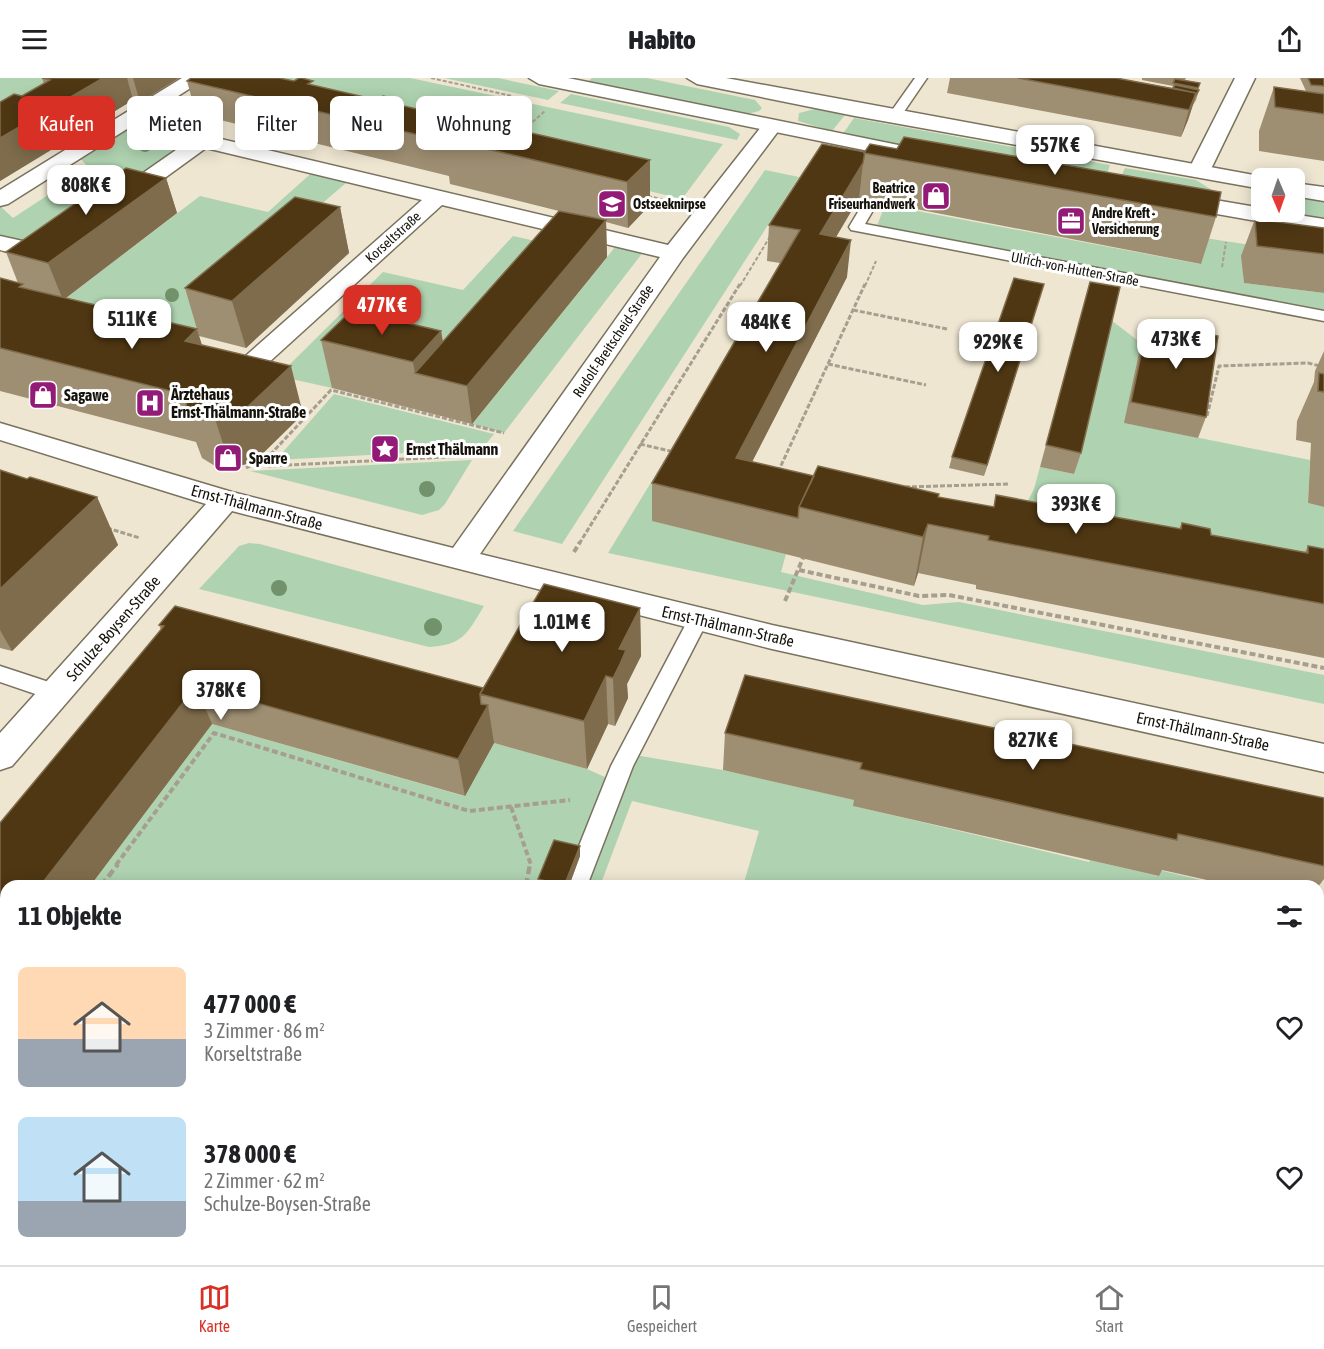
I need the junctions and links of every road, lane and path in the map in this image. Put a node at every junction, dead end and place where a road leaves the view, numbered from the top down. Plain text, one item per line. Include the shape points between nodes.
1 (196, 78) edge
2 (431, 78) edge
3 (539, 78) edge
4 (697, 78) edge
5 (921, 78) edge
6 (1245, 78) edge
7 (514, 96) edge
8 (794, 98) junction
9 (552, 105) dead end
10 (894, 116) junction
11 (532, 122) edge
12 (126, 123) joint
13 (772, 126) junction
14 (223, 146) edge
15 (190, 150) edge
16 (934, 158) edge
17 (1199, 171) junction
18 (1251, 180) edge
19 (1251, 188) edge
20 (1305, 191) edge
21 (1324, 194) edge
22 (647, 195) dead end
23 (1152, 196) edge
24 (438, 197) junction
25 (0, 200) edge
26 (872, 200) edge
27 (708, 208) junction
28 (1239, 211) junction
29 (97, 215) edge
30 (1324, 226) edge
31 (77, 228) edge
32 (775, 228) edge
33 (889, 234) junction
34 (0, 243) edge
35 (674, 253) junction
36 (853, 310) junction
37 (1324, 316) edge
38 (947, 329) dead end
39 (201, 358) edge
40 (828, 364) junction
41 (1324, 366) edge
42 (926, 385) dead end
43 (1207, 416) edge
44 (0, 431) edge
45 (504, 433) dead end
46 (640, 444) junction
47 (680, 453) edge
48 (484, 455) dead end
49 (259, 462) junction
50 (242, 470) dead end
51 (775, 478) edge
52 (1008, 484) dead end
53 (903, 487) edge
54 (226, 500) junction
55 (101, 526) dead end
56 (145, 540) dead end
57 (571, 556) dead end
58 (460, 560) junction
59 (799, 570) dead end
60 (698, 620) junction
61 (1324, 668) edge
62 (0, 674) edge
63 (56, 693) junction
64 (0, 756) edge
65 (1324, 758) edge
66 (610, 796) junction
67 (512, 807) junction
68 (105, 880) edge
69 (527, 880) edge
70 (577, 880) edge

1 - 12 street
2 - 7 path
3 - 13 street
4 - 8 street
5 - 10 lane
6 - 17 street
8 - 10 street
8 - 13 street
9 - 11 path
10 - 17 street
12 - 25 street
13 - 16 street via 895,159
13 - 27 street, Rudolf-Breitscheid-Straße
14 - 24 street, Korseltstraße
15 - 29 street
17 - 18 street
19 - 28 street
20 - 21 street
22 - 27 path
23 - 28 street
24 - 35 street, Korseltstraße
24 - 39 street, Korseltstraße via 246,369
26 - 33 lane, Ulrich-von-Hutten-Straße via 856,227
27 - 35 street, Rudolf-Breitscheid-Straße
28 - 30 street
31 - 34 street via 48,247 34,251
32 - 46 path
33 - 36 path
33 - 37 lane, Ulrich-von-Hutten-Straße
35 - 58 street, Rudolf-Breitscheid-Straße
36 - 38 path
36 - 40 path
40 - 42 path
40 - 51 path
41 - 43 path via 1219,366
44 - 54 street, Ernst-Thälmann-Straße
45 - 49 path via 331,390
46 - 47 path
46 - 57 path
48 - 49 path via 269,466
49 - 50 path
52 - 53 path
54 - 58 street, Ernst-Thälmann-Straße
54 - 63 street, Schulze-Boysen-Straße
55 - 56 path
58 - 60 street, Ernst-Thälmann-Straße
59 - 61 path via 919,596 949,596
60 - 65 street, Ernst-Thälmann-Straße
60 - 66 lane
62 - 63 lane
63 - 64 street, Schulze-Boysen-Straße
66 - 67 path
66 - 70 lane
67 - 68 path via 470,812 214,733
67 - 69 path via 531,865

